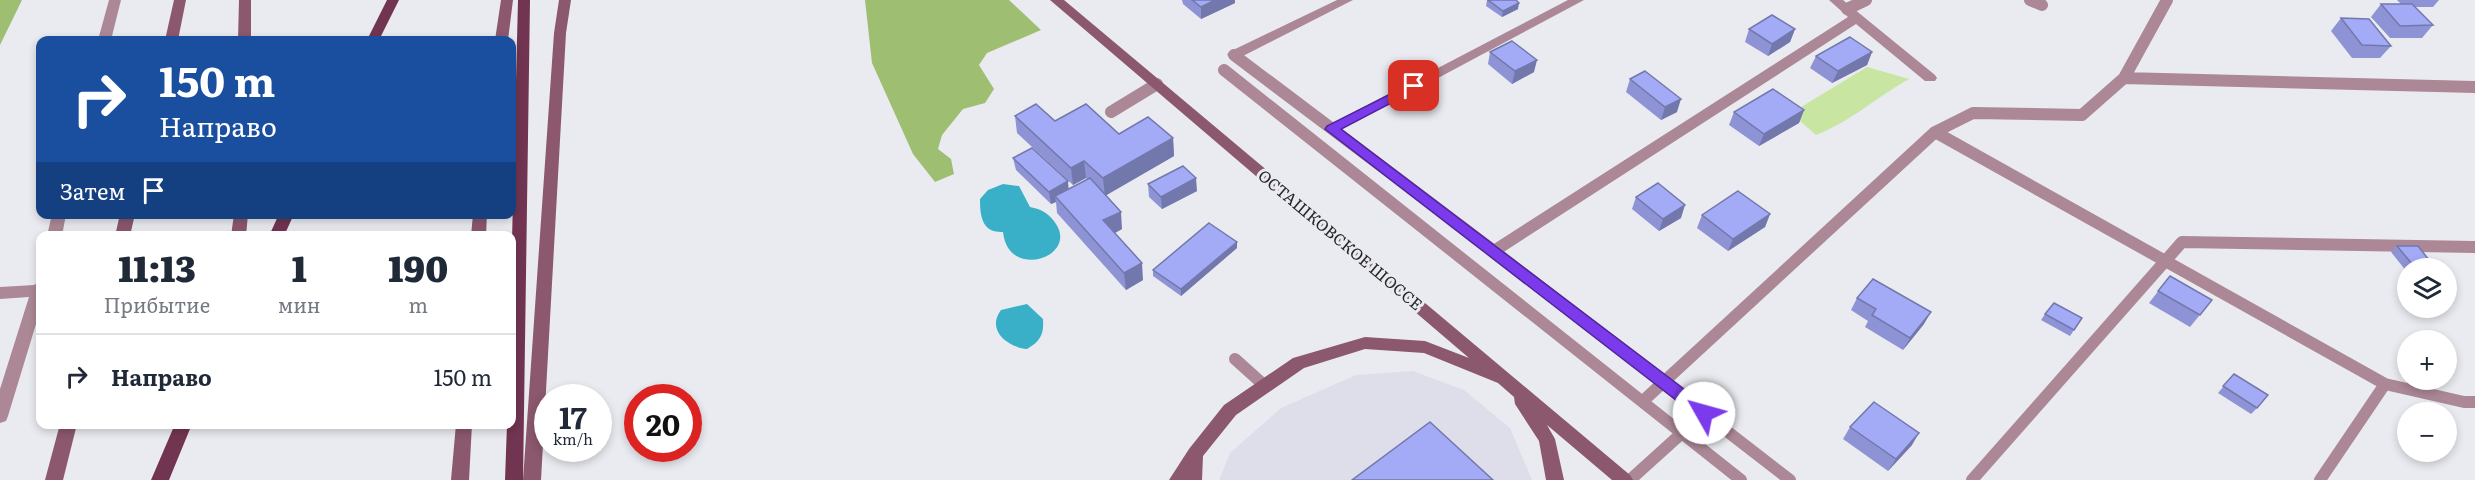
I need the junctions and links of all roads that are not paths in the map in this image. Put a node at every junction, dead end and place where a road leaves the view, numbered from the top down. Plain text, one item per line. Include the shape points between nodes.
1 (115, 0) edge
2 (180, 0) edge
3 (245, 0) edge
4 (393, 0) edge
5 (507, 0) edge
6 (524, 0) edge
7 (565, 0) edge
8 (1056, 0) edge
9 (1347, 0) edge
10 (1578, 0) edge
11 (1835, 0) edge
12 (1866, 0) edge
13 (2030, 0) edge
14 (2167, 0) edge
15 (2042, 5) dead end
16 (1852, 13) junction
17 (105, 36) edge
18 (172, 36) edge
19 (245, 36) edge
20 (375, 36) edge
21 (502, 36) edge
22 (1234, 55) joint
23 (1224, 70) dead end
24 (1930, 78) dead end
25 (2124, 78) junction
26 (1157, 84) junction
27 (2475, 87) edge
28 (1111, 112) dead end
29 (1332, 129) junction
30 (1935, 132) junction
31 (2475, 248) edge
32 (1494, 251) junction
33 (2163, 260) junction
34 (36, 288) edge
35 (0, 293) edge
36 (36, 301) edge
37 (1235, 359) dead end
38 (1664, 382) junction
39 (1510, 383) junction
40 (516, 384) edge
41 (2385, 384) junction
42 (1265, 386) junction
43 (1643, 401) junction
44 (2475, 402) edge
45 (0, 416) edge
46 (68, 429) edge
47 (174, 429) edge
48 (182, 429) edge
49 (464, 429) edge
50 (515, 429) edge
51 (1682, 433) junction
52 (1195, 454) junction
53 (54, 480) edge
54 (158, 480) edge
55 (460, 480) edge
56 (514, 480) edge
57 (532, 480) edge
58 (1178, 480) edge
59 (1193, 480) edge
60 (1555, 480) edge
61 (1624, 480) edge
62 (1630, 480) edge
63 (1741, 480) edge
64 (1790, 480) edge
65 (1972, 480) edge
66 (2320, 480) edge

1 - 17 street
2 - 18 main road
3 - 19 main road
4 - 20 main road
5 - 21 main road
6 - 40 main road
7 - 57 main road via 543,267
8 - 26 main road, ОСТАШКОВСКОЕ ШОССЕ
9 - 22 street
10 - 29 street
11 - 16 street
12 - 16 lane
13 - 15 lane
14 - 25 lane
16 - 24 street
16 - 32 street
22 - 29 lane
23 - 43 lane
25 - 27 lane
25 - 30 lane via 2082,115 1973,113
26 - 28 lane
26 - 39 main road, ОСТАШКОВСКОЕ ШОССЕ
29 - 32 lane
30 - 33 lane
30 - 38 lane
31 - 33 lane via 2182,242
32 - 38 lane
33 - 41 lane
33 - 65 lane
34 - 35 street
36 - 45 street
37 - 42 lane
38 - 43 lane
38 - 64 lane
39 - 42 main road via 1425,347 1365,343 1299,363
39 - 60 main road via 1547,439
39 - 61 main road, ОСТАШКОВСКОЕ ШОССЕ
41 - 44 lane
41 - 66 lane
42 - 52 main road via 1230,410
43 - 51 lane
46 - 53 main road
47 - 54 main road
48 - 54 main road
49 - 55 main road
50 - 56 main road
51 - 62 lane
51 - 63 lane
52 - 58 main road
52 - 59 main road

